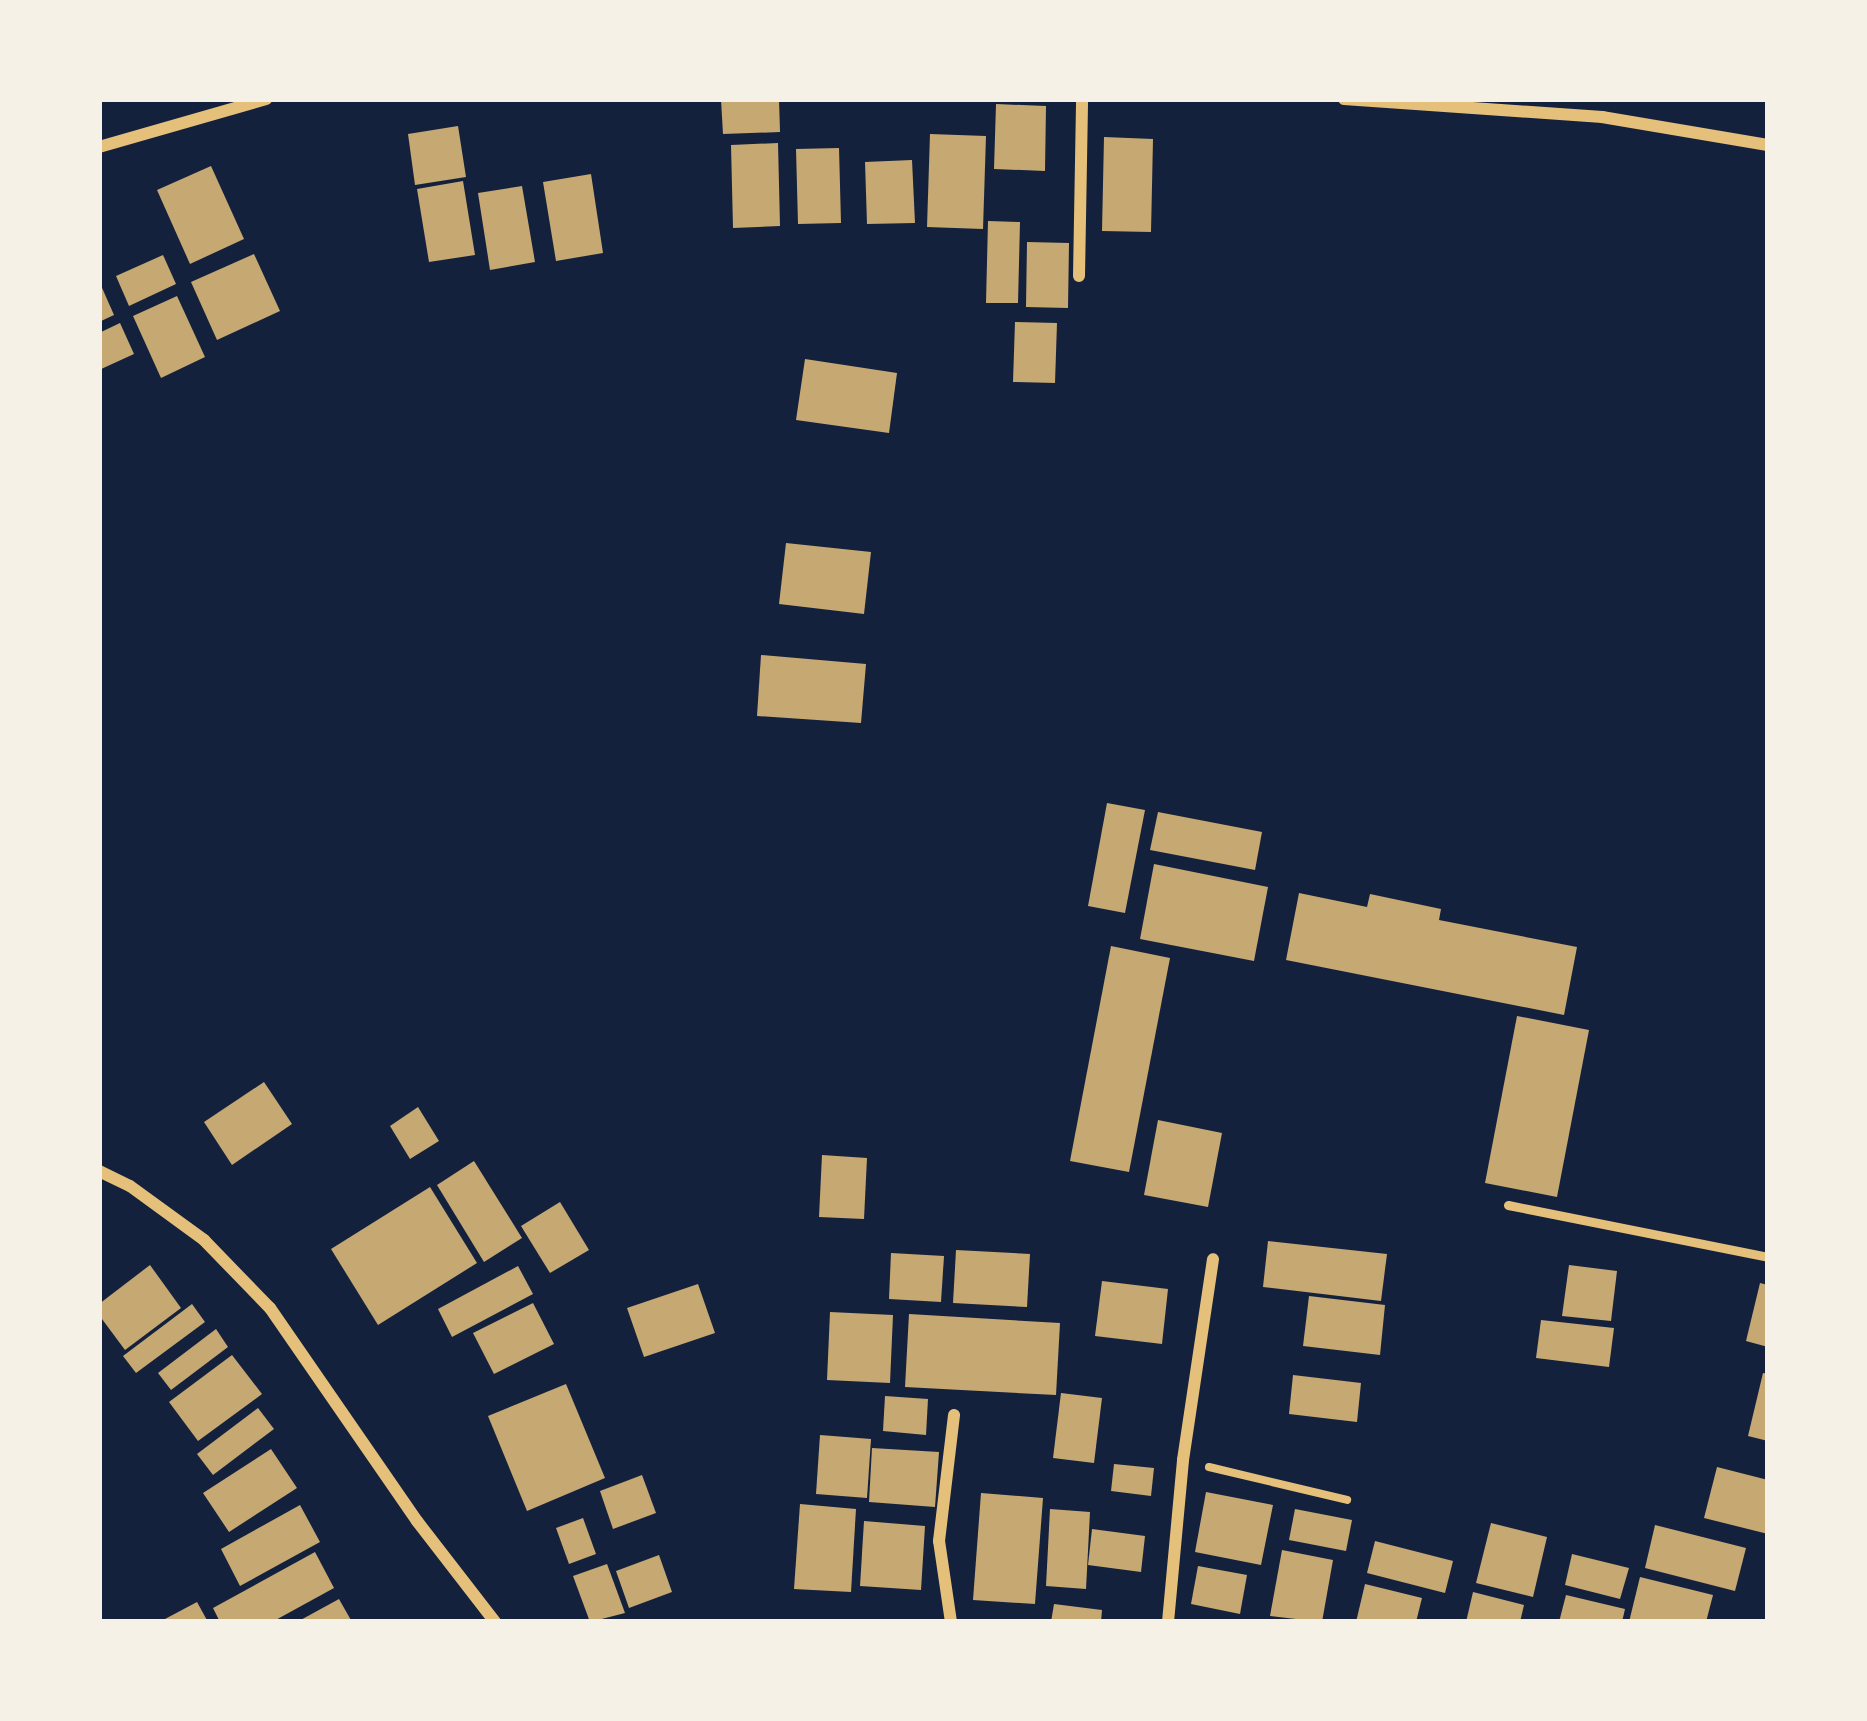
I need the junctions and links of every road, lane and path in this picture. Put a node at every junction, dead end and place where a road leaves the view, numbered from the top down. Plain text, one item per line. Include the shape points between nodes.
1 (266, 99) edge
2 (1082, 99) edge
3 (1344, 99) edge
4 (1768, 145) edge
5 (99, 147) edge
6 (1079, 276) dead end
7 (99, 1171) edge
8 (1508, 1205) dead end
9 (1768, 1257) edge
10 (1214, 1259) dead end
11 (954, 1415) dead end
12 (1183, 1460) junction
13 (1347, 1500) dead end
14 (495, 1622) edge
15 (951, 1622) edge
16 (1168, 1622) edge

1 - 5 street
2 - 6 street
3 - 4 street via 1602,117
7 - 14 street via 204,1240 270,1308
8 - 9 lane
10 - 12 street
11 - 15 street via 939,1541
12 - 13 path
12 - 16 street

